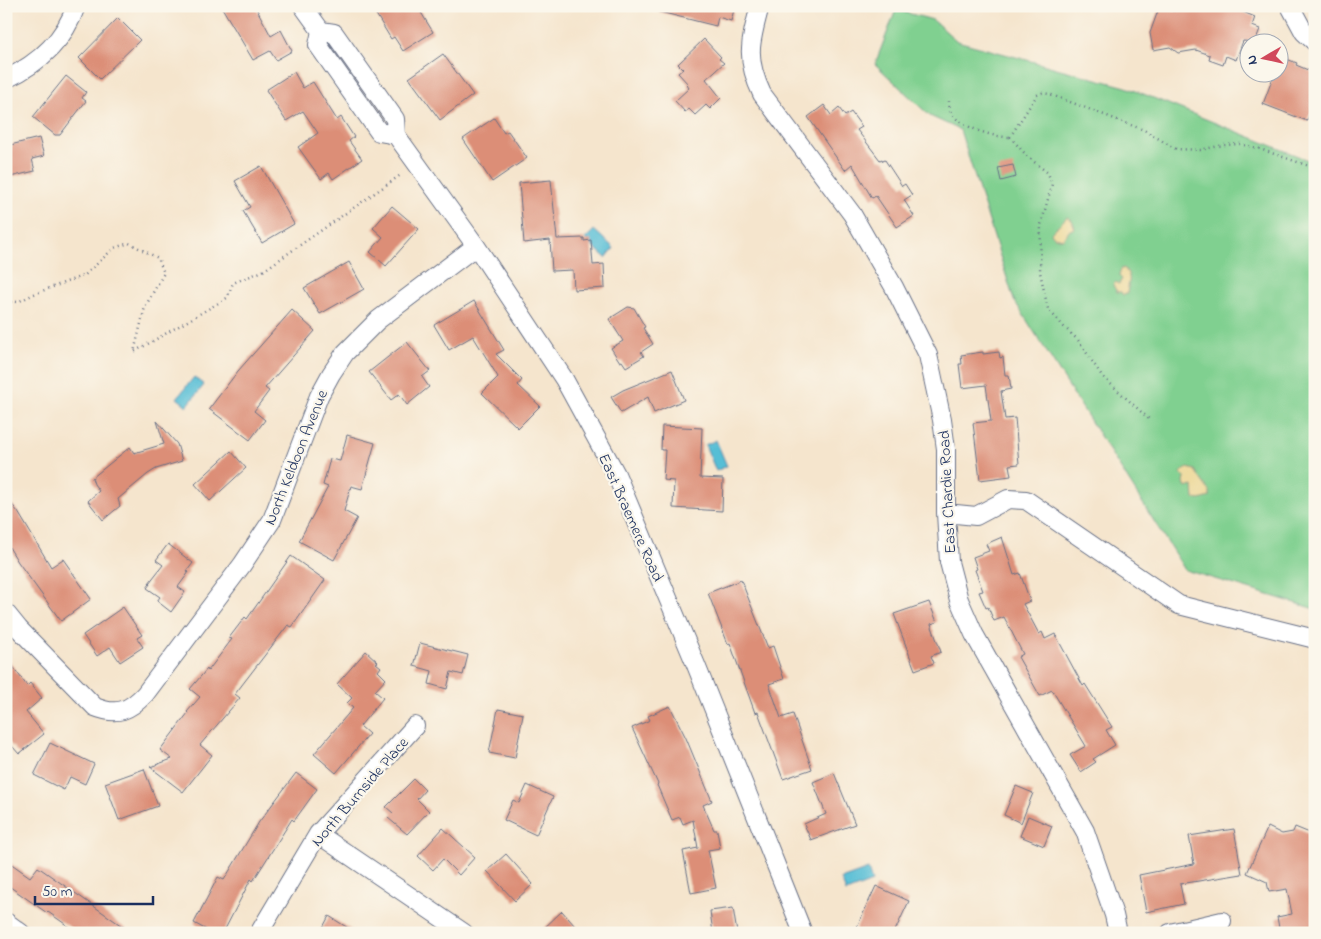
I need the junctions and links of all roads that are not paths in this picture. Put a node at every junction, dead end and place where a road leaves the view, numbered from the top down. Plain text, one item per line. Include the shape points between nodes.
1 (76, 6) edge
2 (760, 6) edge
3 (1290, 6) edge
4 (307, 8) edge
5 (1315, 42) edge
6 (6, 79) edge
7 (476, 246) junction
8 (946, 513) junction
9 (6, 613) edge
10 (1315, 639) edge
11 (415, 726) dead end
12 (318, 834) junction
13 (1222, 921) dead end
14 (6, 922) edge
15 (21, 933) edge
16 (258, 933) edge
17 (464, 933) edge
18 (803, 933) edge
19 (1118, 933) edge
20 (1170, 933) edge

1 - 6 street via 64,32 52,47 25,70
2 - 8 street, East Chardie Road via 750,50 751,65 762,94 852,214 928,355 946,449
3 - 5 street via 1304,32
4 - 7 street, East Braemere Road via 321,31 334,33 395,119 396,136
7 - 9 street, North Keldoon Avenue via 378,320 345,353 319,396 272,520 242,565 134,706 118,712 106,712 95,707
7 - 18 street, East Braemere Road via 564,379 616,474
8 - 10 street via 976,516 1008,499 1026,500 1179,605
8 - 19 street, East Chardie Road via 949,562 959,600 974,634 1085,831
11 - 12 street, North Burnside Place
12 - 16 street, North Burnside Place
12 - 17 street
13 - 20 street
14 - 15 street

